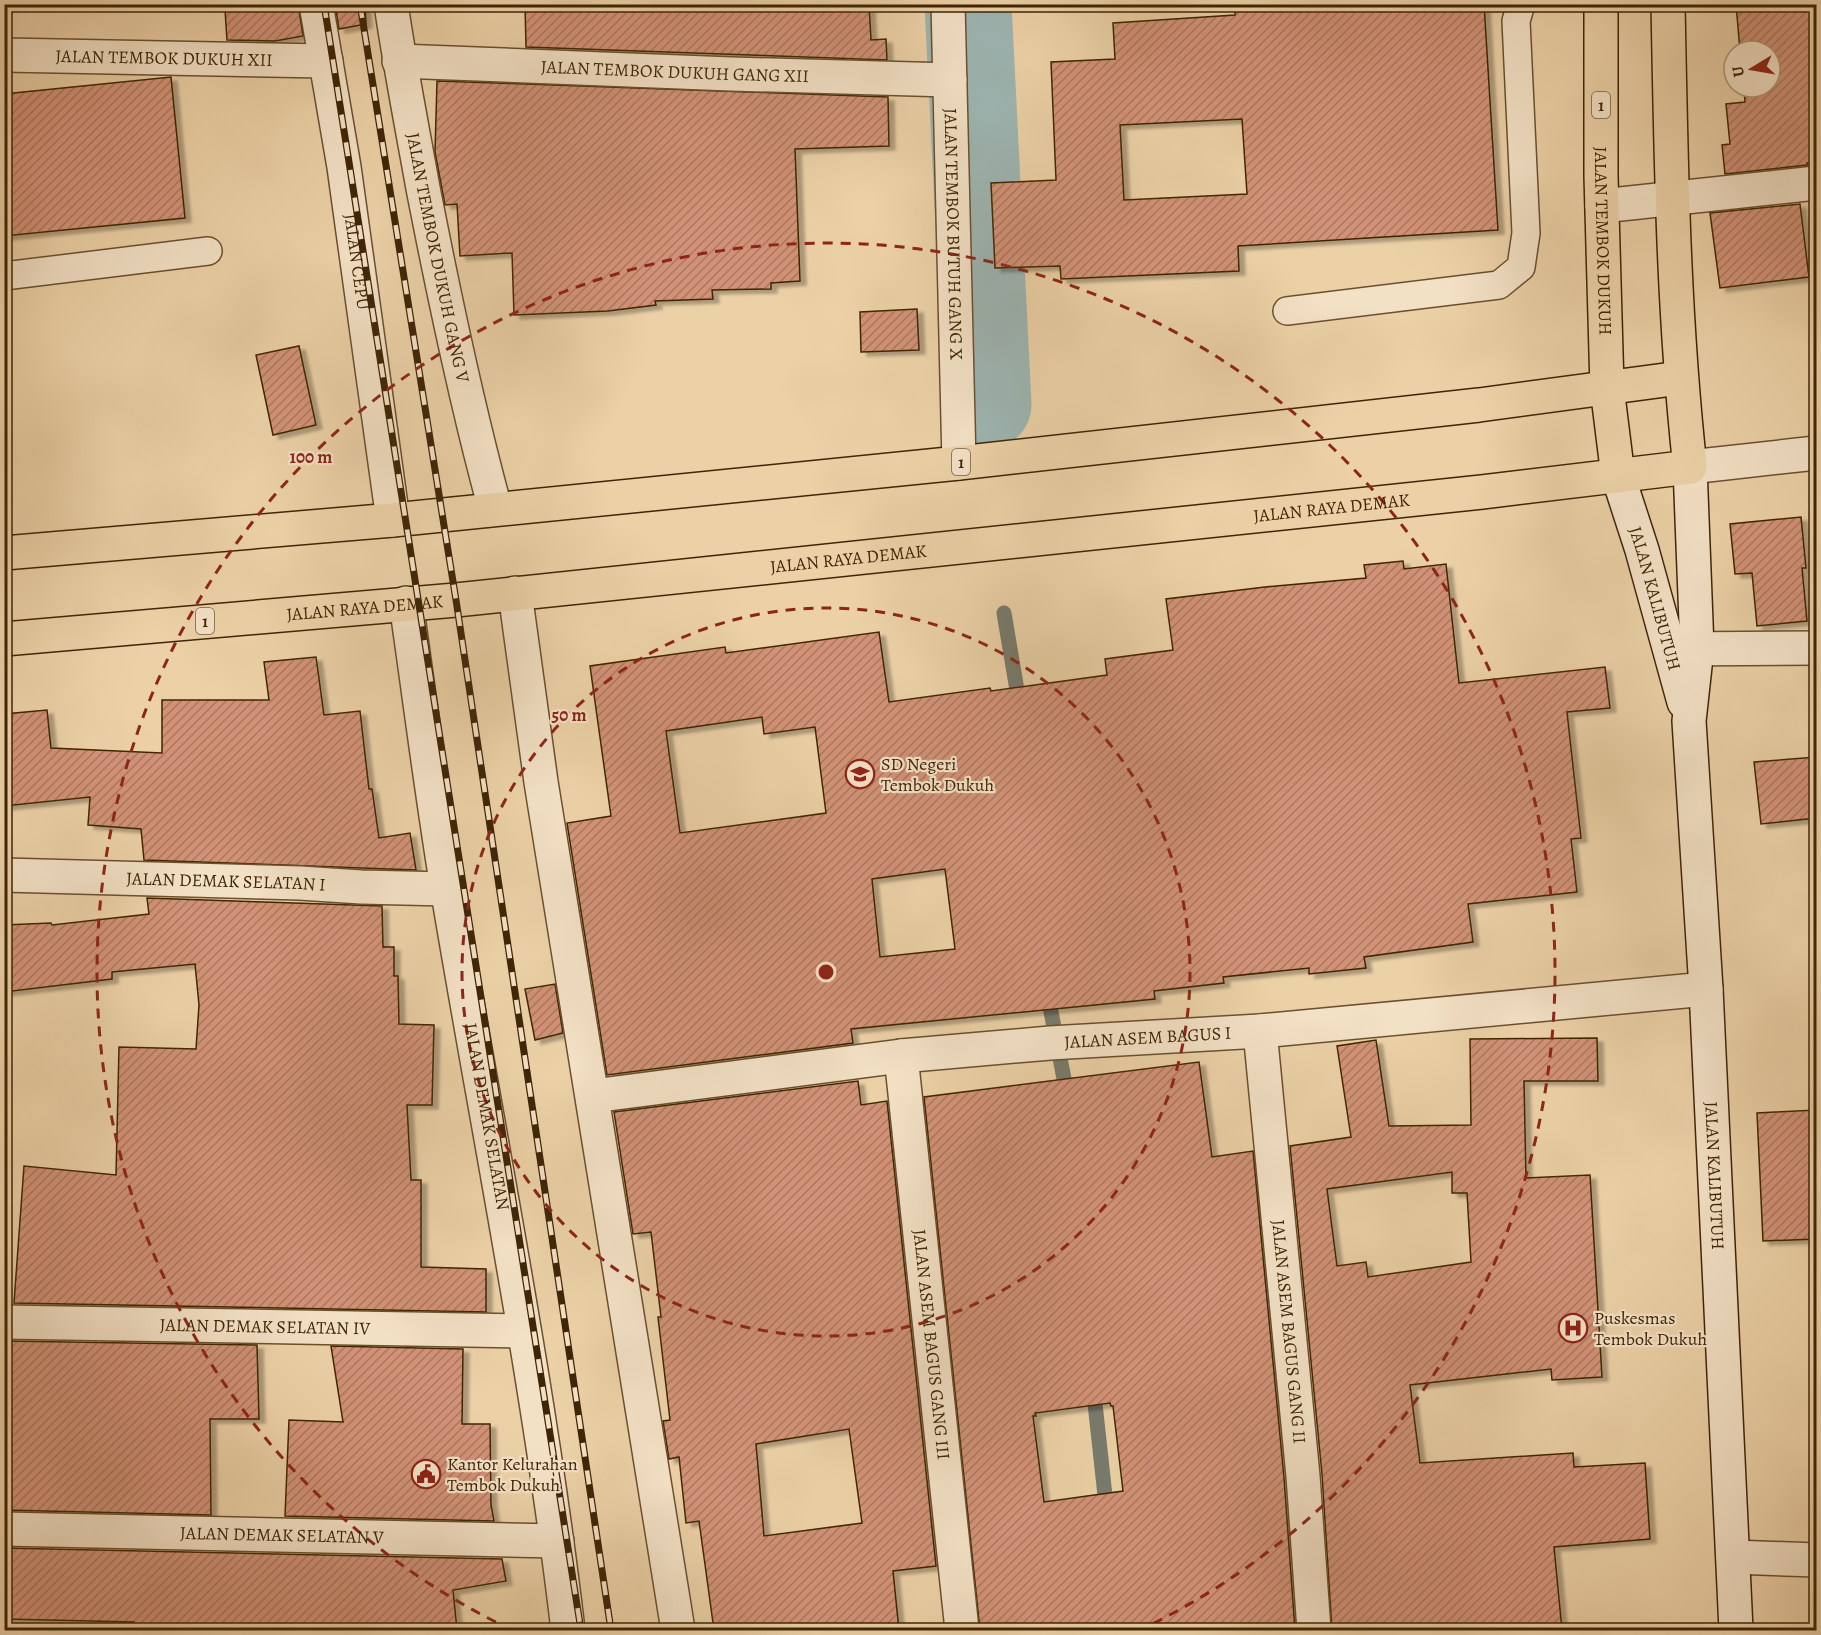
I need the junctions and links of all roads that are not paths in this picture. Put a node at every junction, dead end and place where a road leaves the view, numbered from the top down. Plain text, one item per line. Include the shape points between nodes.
1 (316, 4) edge
2 (391, 4) edge
3 (948, 4) edge
4 (1521, 4) edge
5 (1601, 4) edge
6 (1668, 4) edge
7 (4, 55) edge
8 (326, 61) junction
9 (399, 61) junction
10 (950, 80) junction
11 (1816, 183) edge
12 (1671, 197) junction
13 (1602, 206) junction
14 (208, 251) dead end
15 (4, 276) edge
16 (1287, 311) dead end
17 (1680, 378) junction
18 (1607, 388) junction
19 (1816, 453) edge
20 (960, 463) junction
21 (1690, 466) junction
22 (1618, 476) junction
23 (495, 508) junction
24 (393, 520) junction
25 (4, 553) edge
26 (515, 593) junction
27 (405, 603) junction
28 (4, 639) edge
29 (1816, 648) edge
30 (1683, 649) junction
31 (4, 875) edge
32 (447, 889) junction
33 (1706, 989) junction
34 (1260, 1031) junction
35 (901, 1056) junction
36 (592, 1096) junction
37 (4, 1322) edge
38 (524, 1331) junction
39 (4, 1529) edge
40 (557, 1541) junction
41 (1733, 1557) junction
42 (1816, 1560) edge
43 (568, 1630) edge
44 (678, 1630) edge
45 (962, 1630) edge
46 (1314, 1630) edge
47 (1736, 1630) edge

1 - 8 street, JALAN CEPU
2 - 9 street, JALAN TEMBOK DUKUH GANG V
3 - 10 street, JALAN TEMBOK BUTUH GANG X
4 - 16 lane via 1516,21 1526,233 1521,267 1499,285
5 - 13 highway, JALAN TEMBOK DUKUH / 1
6 - 12 highway
7 - 8 street, JALAN TEMBOK DUKUH XII
8 - 24 street, JALAN CEPU
9 - 10 street, JALAN TEMBOK DUKUH GANG XII
9 - 23 street, JALAN TEMBOK DUKUH GANG V via 446,309
10 - 20 street, JALAN TEMBOK BUTUH GANG X
11 - 12 street
12 - 13 street
12 - 17 highway
13 - 18 highway, JALAN TEMBOK DUKUH / 1
14 - 15 lane
17 - 18 highway
17 - 21 highway
18 - 20 highway, 1
18 - 22 highway, JALAN TEMBOK DUKUH
19 - 21 street
20 - 23 highway, 1
21 - 22 highway, JALAN RAYA DEMAK / 1
21 - 30 street, JALAN KALIBUTUH
22 - 26 highway, JALAN RAYA DEMAK / 1
22 - 30 street, JALAN KALIBUTUH via 1642,550
23 - 24 highway, 1
24 - 25 highway, 1
26 - 27 highway, JALAN RAYA DEMAK / 1
26 - 36 street via 541,783
27 - 28 highway, JALAN RAYA DEMAK / 1
27 - 32 street, JALAN DEMAK SELATAN
29 - 30 street
30 - 33 street, JALAN KALIBUTUH
31 - 32 street, JALAN DEMAK SELATAN I
32 - 38 street, JALAN DEMAK SELATAN
33 - 34 street, JALAN ASEM BAGUS I
33 - 41 street, JALAN KALIBUTUH
34 - 35 street, JALAN ASEM BAGUS I
34 - 46 street, JALAN ASEM BAGUS GANG II
35 - 36 street, JALAN ASEM BAGUS I
35 - 45 street, JALAN ASEM BAGUS GANG III
36 - 44 street
37 - 38 street, JALAN DEMAK SELATAN IV
38 - 40 street, JALAN DEMAK SELATAN
39 - 40 street, JALAN DEMAK SELATAN V
40 - 43 street, JALAN DEMAK SELATAN
41 - 42 street
41 - 47 street, JALAN KALIBUTUH

